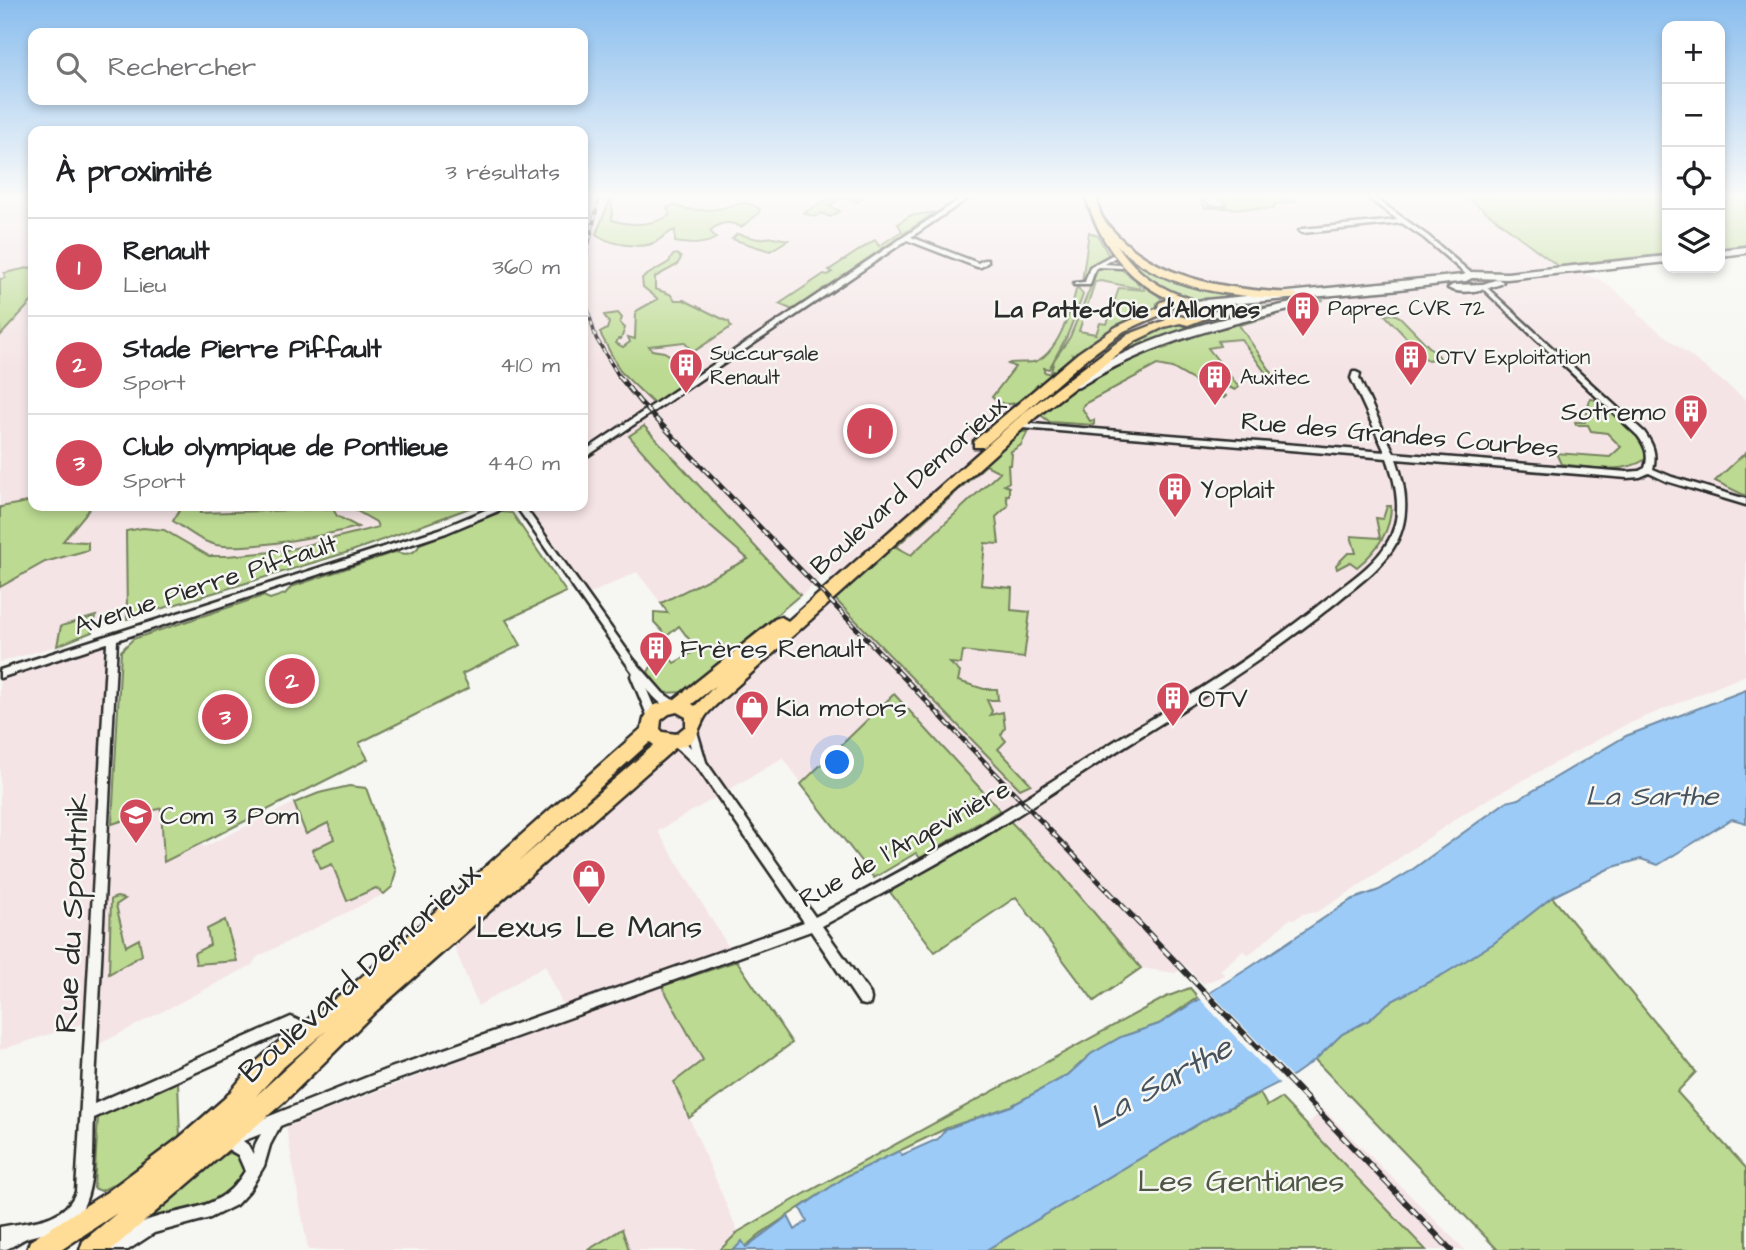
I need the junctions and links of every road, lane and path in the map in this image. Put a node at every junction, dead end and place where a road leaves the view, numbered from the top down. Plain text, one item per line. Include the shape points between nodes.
1 (884, 253) edge
2 (946, 253) edge
3 (1110, 253) edge
4 (1115, 253) edge
5 (1132, 253) edge
6 (1441, 253) edge
7 (1112, 257) junction
8 (986, 261) dead end
9 (1662, 262) edge
10 (1120, 267) junction
11 (1090, 276) junction
12 (1468, 277) junction
13 (1076, 284) dead end
14 (1484, 284) junction
15 (1294, 296) junction
16 (1180, 300) junction
17 (1324, 300) junction
18 (1195, 304) junction
19 (1163, 308) junction
20 (1202, 316) junction
21 (1176, 321) junction
22 (1356, 374) dead end
23 (1028, 418) junction
24 (1044, 425) junction
25 (588, 453) edge
26 (1390, 454) junction
27 (1649, 470) junction
28 (1746, 502) edge
29 (490, 511) edge
30 (524, 511) edge
31 (112, 638) junction
32 (630, 663) junction
33 (0, 674) edge
34 (676, 705) junction
35 (673, 730) junction
36 (702, 765) junction
37 (812, 925) junction
38 (865, 999) dead end
39 (297, 1027) dead end
40 (88, 1114) junction
41 (276, 1121) junction
42 (223, 1144) junction
43 (252, 1170) junction
44 (111, 1206) junction
45 (19, 1237) edge
46 (0, 1245) edge
47 (51, 1250) edge
48 (92, 1250) edge
49 (115, 1250) edge

1 - 25 street
2 - 8 street via 979,266
3 - 7 main road
4 - 16 main road via 1151,286
5 - 15 main road via 1177,276 1220,289
6 - 12 street
7 - 10 main road
7 - 11 street via 1094,266
9 - 14 main road
10 - 11 street via 1103,265
10 - 19 main road via 1160,297
11 - 13 street via 1088,284
12 - 14 main road via 1468,282
12 - 15 main road
14 - 17 main road
14 - 27 street via 1641,434 1653,457
15 - 18 main road
16 - 18 main road
16 - 19 main road, Boulevard Demorieux
17 - 20 main road
17 - 23 main road via 1252,314 1164,340 1084,379
18 - 20 main road
19 - 21 main road via 1166,316
19 - 34 main road, Boulevard Demorieux via 1120,329 1066,367 824,588
20 - 21 main road, Boulevard Demorieux via 1192,322
21 - 23 main road, Boulevard Demorieux via 1131,338
22 - 26 street, Rue de l'Angevinière
23 - 24 street, Rue des Grandes Courbes
23 - 24 street
23 - 35 main road, Boulevard Demorieux
24 - 26 street, Rue des Grandes Courbes
26 - 27 street, Rue des Grandes Courbes via 1627,475
26 - 37 street, Rue de l'Angevinière via 1402,501 1399,527 1390,547 1293,634 1023,805
27 - 28 street, Rue des Grandes Courbes
29 - 31 street, Avenue Pierre Piffault via 443,531
30 - 32 street
31 - 33 street, Avenue Pierre Piffault
31 - 40 street, Rue du Spoutnik
32 - 34 street via 659,696
32 - 35 street
34 - 35 main road, Boulevard Demorieux via 662,708
34 - 35 main road via 688,708
35 - 36 street
35 - 36 street
35 - 42 main road, Boulevard Demorieux via 388,987
35 - 44 main road, Boulevard Demorieux via 310,1029 261,1073 234,1105
36 - 37 street
37 - 38 street
37 - 41 street, Rue de l'Angevinière via 385,1077
39 - 40 street via 291,1023
40 - 45 street, Rue du Spoutnik via 83,1192 77,1205 61,1222
41 - 42 street, Rue de l'Angevinière
41 - 43 street
42 - 43 street via 240,1145
42 - 48 main road, Boulevard Demorieux
43 - 49 street via 244,1186 225,1204 158,1223
44 - 45 main road
44 - 47 main road via 98,1220
45 - 46 street

